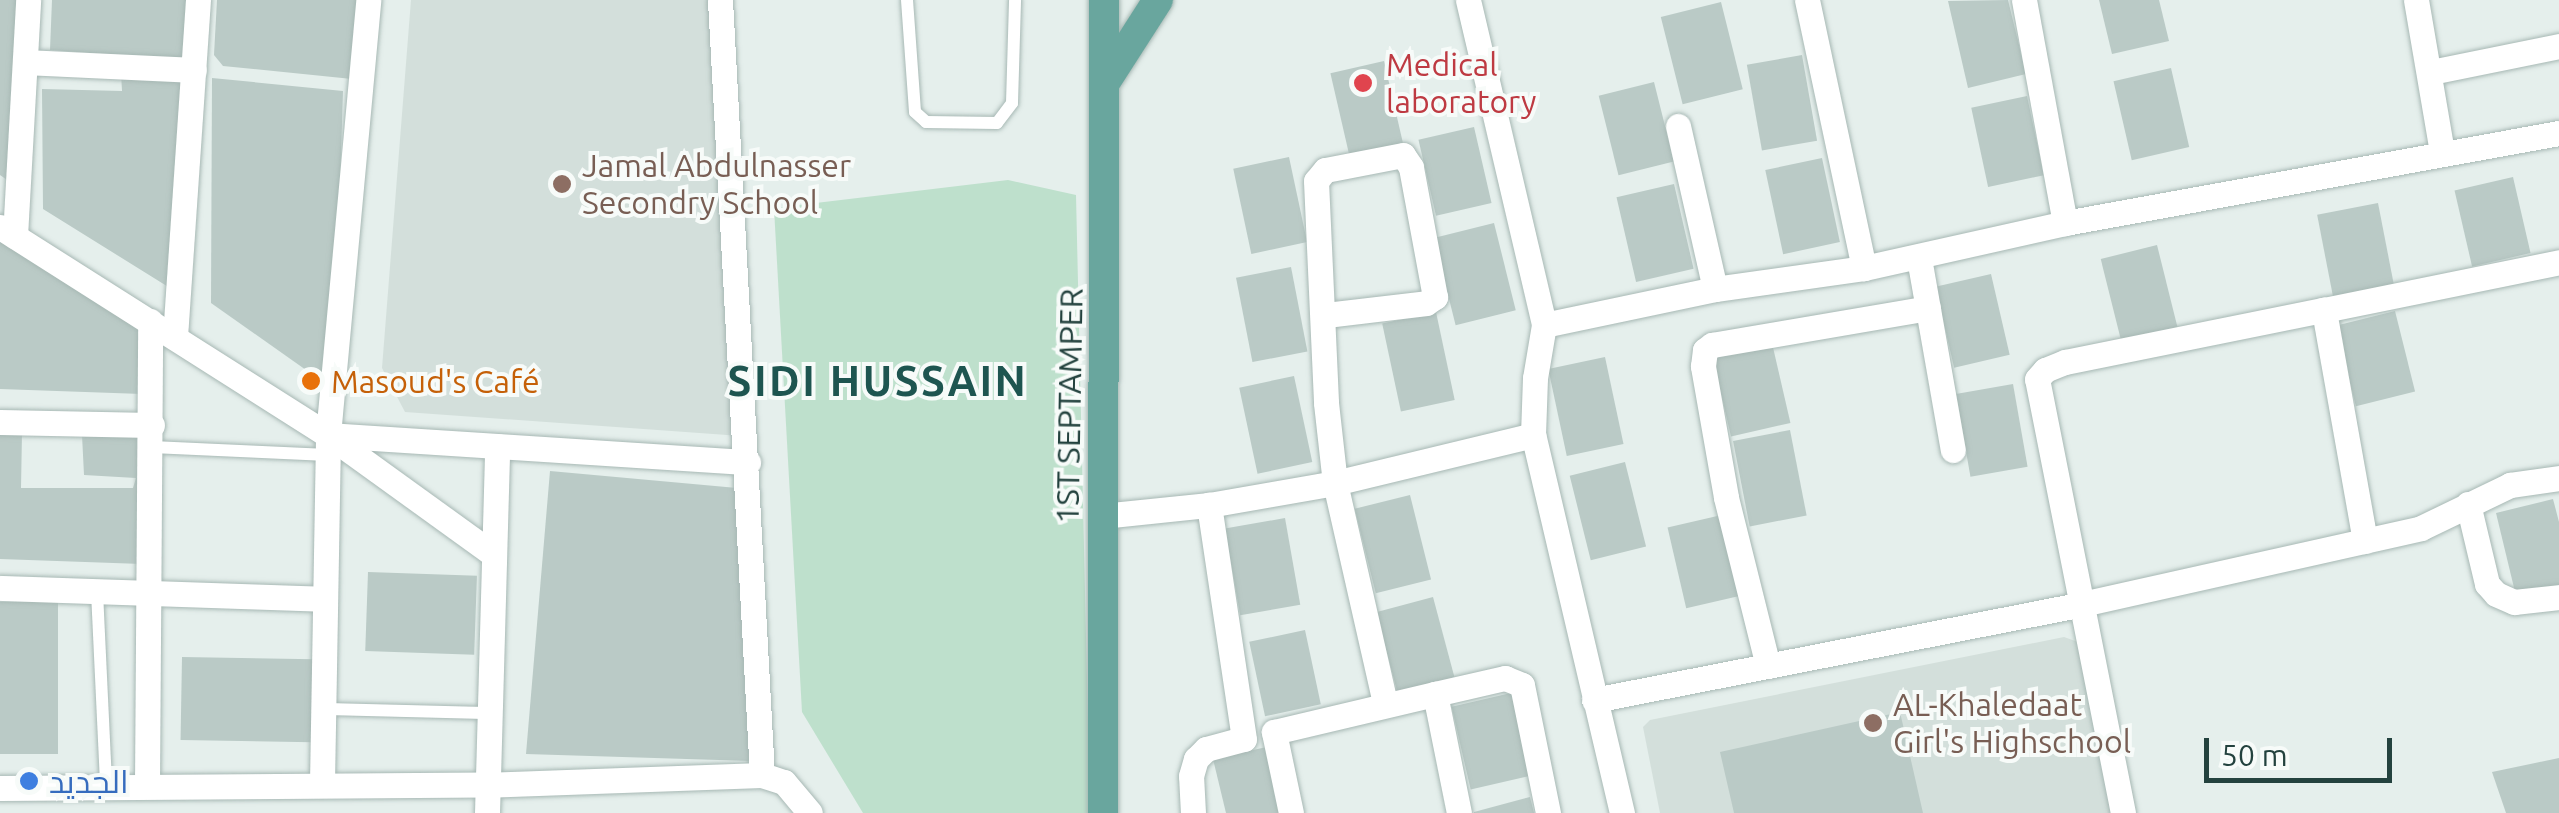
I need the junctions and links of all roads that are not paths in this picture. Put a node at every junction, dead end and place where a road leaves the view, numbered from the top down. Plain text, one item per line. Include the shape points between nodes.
1 (28, 0) edge
2 (198, 0) edge
3 (368, 0) edge
4 (720, 0) edge
5 (907, 0) edge
6 (1015, 0) edge
7 (1104, 0) edge
8 (1158, 0) edge
9 (1468, 0) edge
10 (1807, 0) edge
11 (2024, 0) edge
12 (2416, 0) edge
13 (2559, 46) edge
14 (26, 62) junction
15 (194, 70) junction
16 (2430, 72) junction
17 (1106, 81) junction
18 (1678, 126) dead end
19 (2559, 133) edge
20 (2442, 152) junction
21 (2065, 223) junction
22 (7, 231) edge
23 (1919, 258) junction
24 (2559, 262) edge
25 (1864, 268) junction
26 (1715, 289) junction
27 (1928, 308) junction
28 (2324, 310) junction
29 (1326, 315) junction
30 (150, 322) junction
31 (1544, 326) junction
32 (176, 337) junction
33 (0, 422) edge
34 (1533, 434) junction
35 (152, 436) junction
36 (328, 445) junction
37 (497, 446) junction
38 (1953, 450) dead end
39 (748, 462) junction
40 (2559, 478) edge
41 (1335, 483) junction
42 (2468, 504) junction
43 (1209, 505) junction
44 (1102, 516) junction
45 (2364, 540) junction
46 (493, 554) junction
47 (0, 588) edge
48 (98, 592) junction
49 (149, 593) junction
50 (2559, 596) edge
51 (325, 599) junction
52 (2082, 604) junction
53 (1768, 666) junction
54 (1435, 694) junction
55 (1594, 700) junction
56 (1386, 703) junction
57 (323, 709) junction
58 (489, 713) junction
59 (1274, 732) junction
60 (1244, 739) junction
61 (762, 775) junction
62 (322, 782) junction
63 (147, 784) junction
64 (486, 785) junction
65 (106, 786) junction
66 (0, 788) edge
67 (487, 813) edge
68 (810, 813) edge
69 (1103, 813) edge
70 (1194, 813) edge
71 (1291, 813) edge
72 (1459, 813) edge
73 (1548, 813) edge
74 (1622, 813) edge
75 (2123, 813) edge

1 - 14 street
2 - 15 street
3 - 36 street
4 - 39 street
5 - 6 lane via 915,112 926,122 997,123 1012,104
7 - 17 main road, 1ST SEPTAMPER
8 - 17 main road
9 - 31 street
10 - 25 street
11 - 21 street
12 - 16 street
13 - 16 street
14 - 15 street
14 - 22 street
15 - 32 street
16 - 20 street
17 - 44 main road, 1ST SEPTAMPER
18 - 26 street
19 - 20 street
20 - 21 street
21 - 23 street
22 - 30 street
23 - 25 street
23 - 27 street
24 - 28 street
25 - 26 street
26 - 31 street
27 - 38 street
27 - 53 street via 1705,350 1726,497
28 - 45 street
28 - 52 street via 2065,362 2037,379
29 - 29 street via 1426,303 1435,296 1411,167 1403,155 1317,176
29 - 41 street
30 - 32 street
30 - 35 street
31 - 34 street
32 - 36 street
33 - 35 street
34 - 41 street
34 - 55 street
35 - 36 lane
35 - 49 street
36 - 37 street
36 - 46 street
36 - 51 street
37 - 39 street
37 - 46 street
39 - 61 street
40 - 42 street via 2510,485
41 - 43 street
41 - 56 street
42 - 45 street via 2421,528
42 - 50 street via 2486,584 2514,602
43 - 44 street
43 - 60 street
44 - 69 main road, 1ST SEPTAMPER
45 - 52 street
46 - 58 street
47 - 48 street
48 - 49 street
48 - 65 lane
49 - 51 street
49 - 63 street
51 - 57 street
52 - 53 street
52 - 75 street
53 - 55 street
54 - 56 street
54 - 72 street
54 - 73 street via 1505,678 1522,685
55 - 74 street
56 - 59 street
57 - 58 lane
57 - 62 street
58 - 64 street
59 - 60 street
59 - 71 street
60 - 70 street via 1206,749 1196,759
61 - 64 street
61 - 68 street via 784,782
62 - 63 street
62 - 64 street
63 - 65 street
64 - 67 street
65 - 66 street

